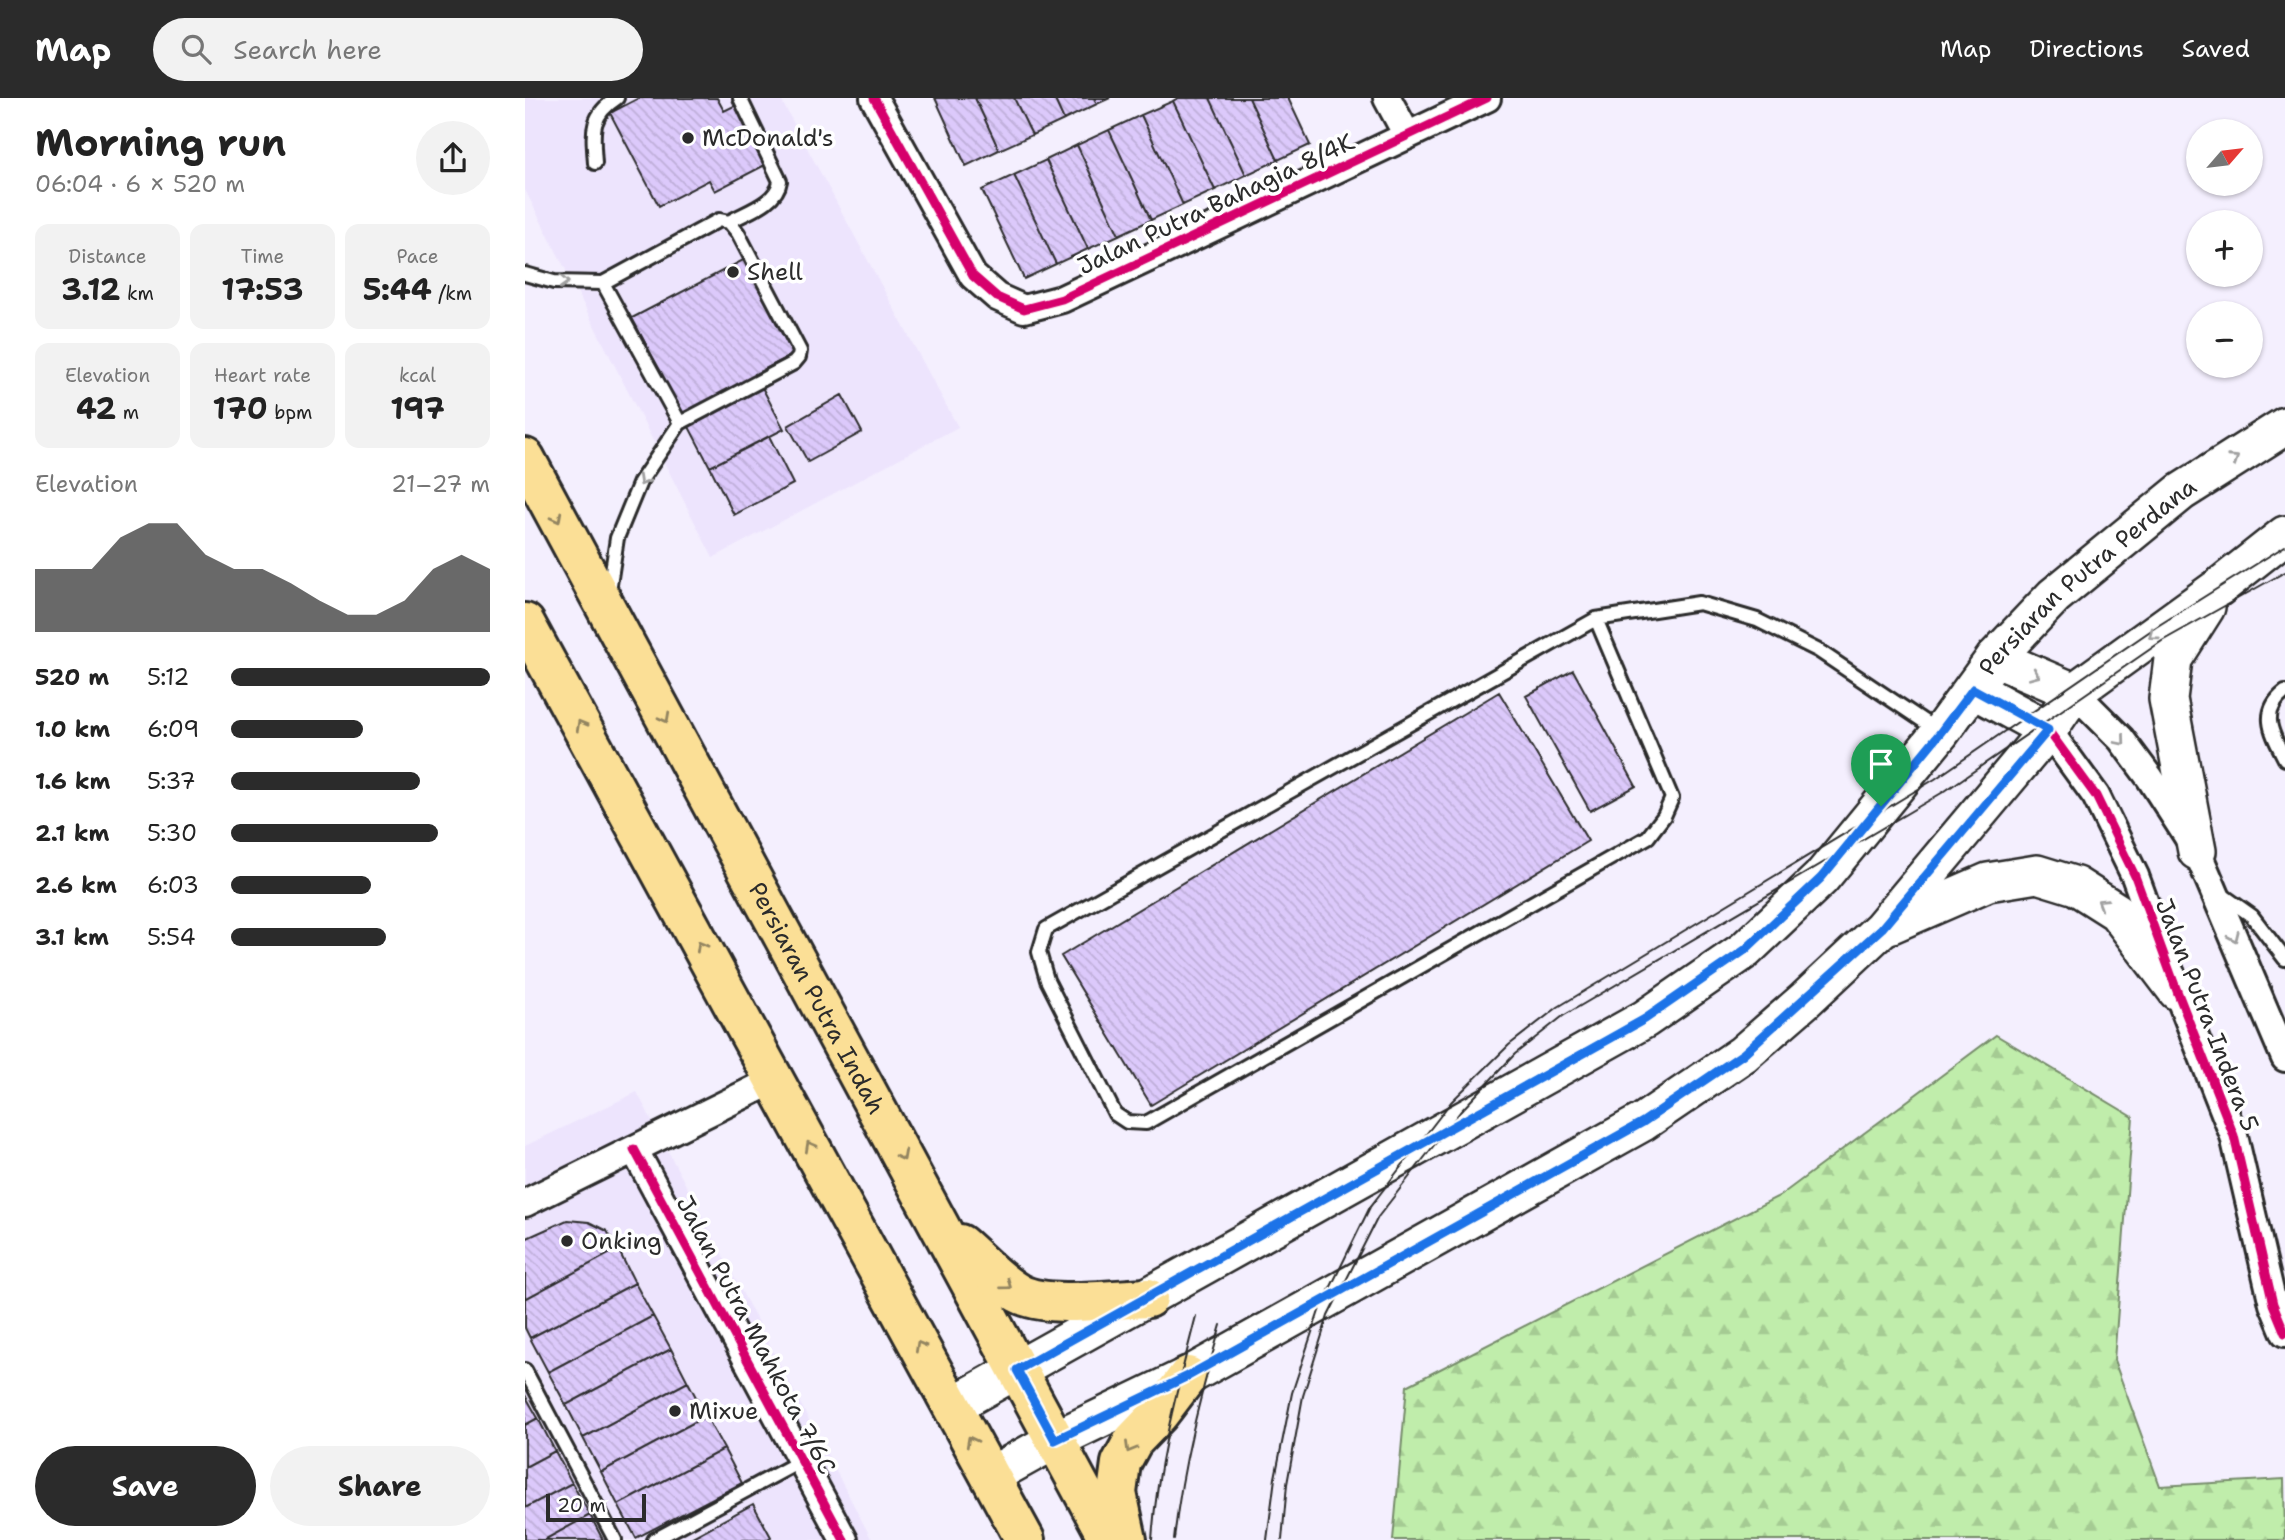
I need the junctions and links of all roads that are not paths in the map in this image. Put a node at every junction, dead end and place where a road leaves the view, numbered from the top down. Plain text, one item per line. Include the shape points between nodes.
1 (617, 98) edge
2 (740, 98) edge
3 (874, 98) edge
4 (1387, 98) edge
5 (1487, 98) edge
6 (1407, 135) junction
7 (595, 163) dead end
8 (729, 222) junction
9 (525, 274) edge
10 (603, 283) junction
11 (680, 423) junction
12 (2285, 426) edge
13 (525, 458) edge
14 (2285, 535) edge
15 (2218, 588) junction
16 (606, 609) junction
17 (1596, 619) junction
18 (525, 623) edge
19 (1995, 658) junction
20 (1973, 689) junction
21 (2074, 692) junction
22 (2285, 692) edge
23 (2048, 730) junction
24 (1940, 733) junction
25 (2285, 759) edge
26 (2197, 851) junction
27 (2212, 887) junction
28 (1882, 928) junction
29 (2285, 959) edge
30 (2177, 991) junction
31 (2285, 1058) edge
32 (774, 1080) junction
33 (634, 1149) junction
34 (525, 1203) edge
35 (938, 1223) junction
36 (1148, 1298) junction
37 (2285, 1333) edge
38 (525, 1370) edge
39 (1017, 1370) junction
40 (1188, 1376) junction
41 (952, 1406) junction
42 (1055, 1440) junction
43 (801, 1461) junction
44 (991, 1476) junction
45 (615, 1540) edge
46 (654, 1540) edge
47 (844, 1540) edge
48 (1025, 1540) edge
49 (1109, 1540) edge
50 (1127, 1540) edge

1 - 7 lane via 604,106 595,121
2 - 8 lane via 780,181 774,197
3 - 6 street, Jalan Putra Bahagia 8/4K via 973,276 997,297 1024,309 1062,299
4 - 6 street
5 - 6 street, Jalan Putra Bahagia 8/4K
8 - 10 lane via 719,220
8 - 11 lane via 800,351 799,357
9 -> 10 lane via 554,282
10 - 11 lane
11 -> 16 lane via 641,482 617,538
19 -> 12 main road, Persiaran Putra Perdana via 2054,596 2181,492
13 -> 16 main road, Persiaran Putra Indah
14 - 15 main road
15 -> 21 main road
15 - 26 main road via 2173,659 2168,699
16 -> 35 main road, Persiaran Putra Indah
17 - 17 lane via 1672,797 1648,837 1146,1124 1127,1122 1115,1114 1047,980 1039,953 1046,929
17 - 24 lane via 1699,603 1757,620 1819,650
32 -> 18 main road
19 - 20 main road, Persiaran Putra Perdana
19 -> 21 main road
20 - 23 main road
20 - 24 main road, Persiaran Putra Perdana
21 - 23 main road
21 -> 26 street, Jalan Putra Indera 5 via 2121,739
22 - 25 lane via 2270,712 2269,728
23 - 28 main road
23 - 30 street, Jalan Putra Indera 5 via 2107,818 2135,876
24 - 36 main road, Persiaran Putra Perdana via 1821,878 1745,950 1645,1019
26 - 27 street, Jalan Putra Indera 5
27 - 29 lane via 2252,916
27 -> 31 street, Jalan Putra Indera 5
30 -> 28 main road via 2117,912 2076,886 2037,874 1988,883
28 - 40 main road via 1743,1054 1643,1122
30 - 37 street, Jalan Putra Indera 5 via 2234,1136 2273,1304
32 - 33 street
41 -> 32 main road
33 - 34 street
33 - 43 street, Jalan Putra Mahkota 7/6C
35 -> 36 main road via 1020,1295 1052,1302
35 - 39 main road, Persiaran Putra Indah
36 - 39 main road, Persiaran Putra Perdana
38 - 45 lane
39 - 41 main road, Persiaran Putra Perdana
39 - 42 main road, Persiaran Putra Indah
40 - 42 main road
40 -> 50 main road via 1133,1441 1121,1463 1117,1493
44 -> 41 main road
42 - 44 main road
42 - 49 main road, Persiaran Putra Indah
43 - 46 lane
43 - 47 street, Jalan Putra Mahkota 7/6C
44 - 48 main road

